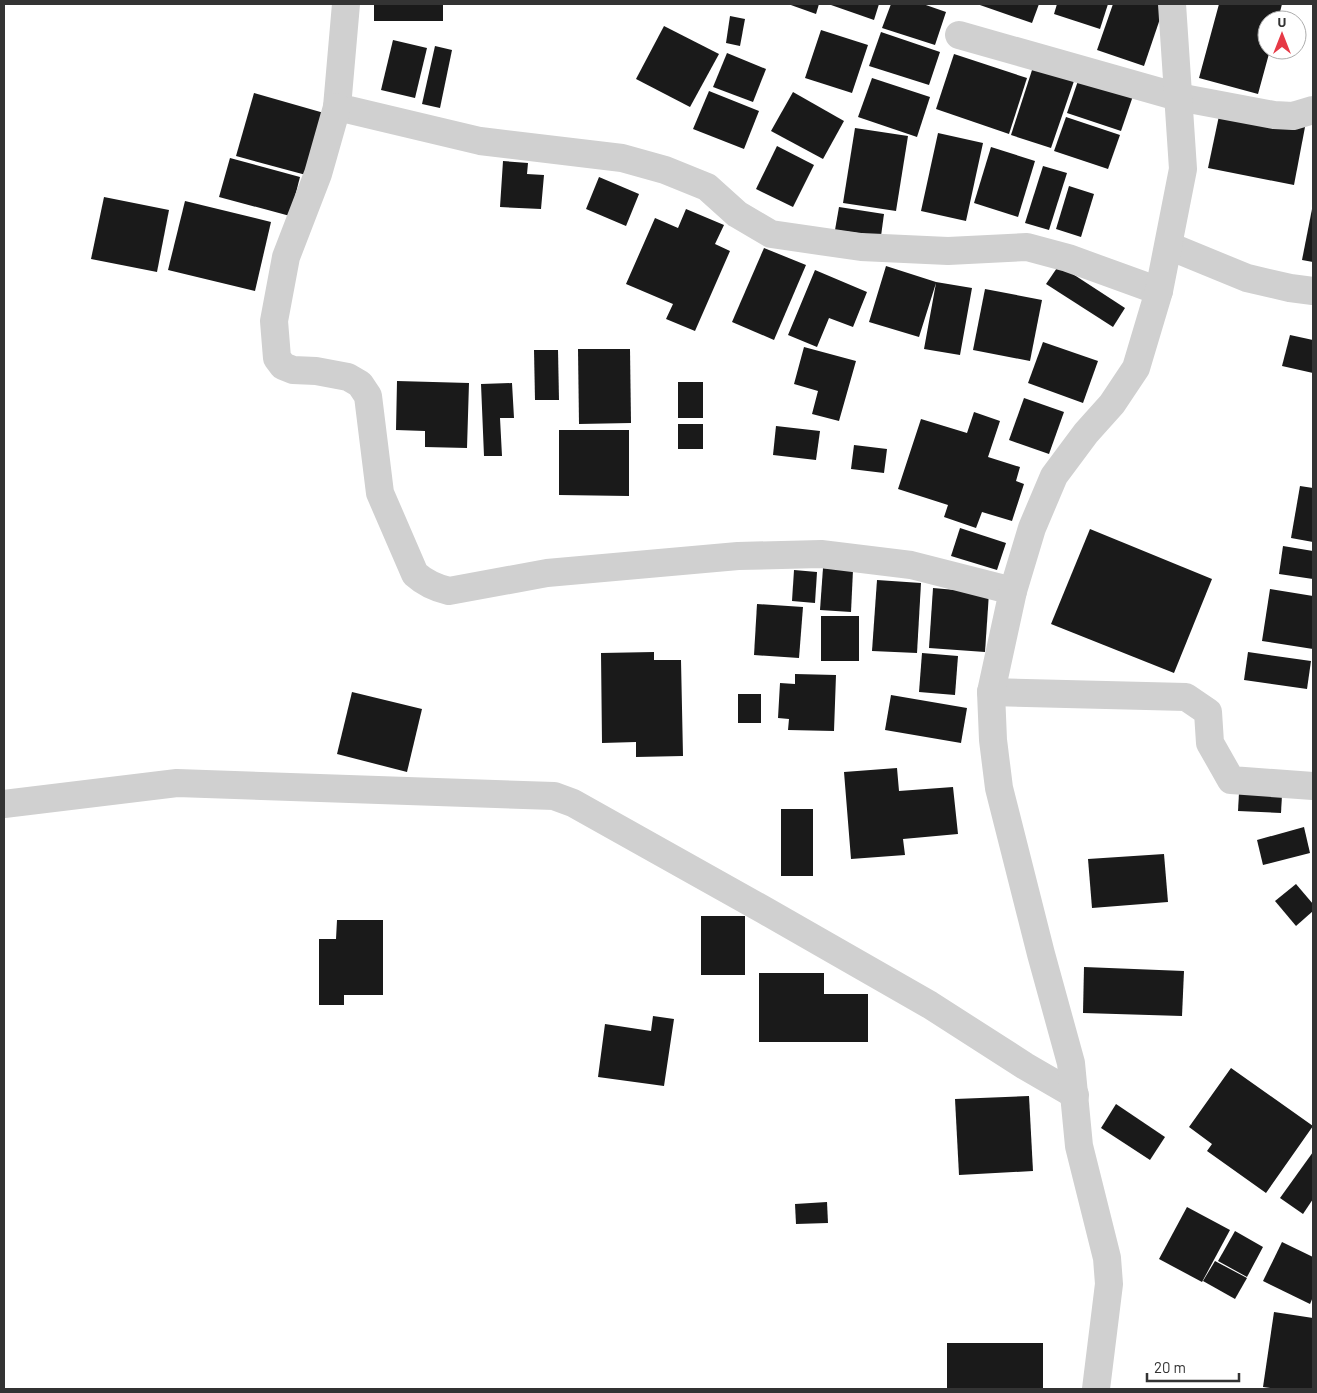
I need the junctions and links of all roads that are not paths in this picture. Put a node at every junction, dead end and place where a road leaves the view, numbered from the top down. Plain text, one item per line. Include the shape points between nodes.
1 (346, 4) edge
2 (1172, 4) edge
3 (959, 35) dead end
4 (1178, 97) junction
5 (337, 107) junction
6 (1313, 110) edge
7 (1169, 246) junction
8 (1159, 291) junction
9 (1313, 291) edge
10 (1013, 591) junction
11 (991, 692) junction
12 (1313, 786) edge
13 (4, 804) edge
14 (1075, 1095) junction
15 (1096, 1389) edge

1 - 5 street
2 - 4 street
3 - 4 street
4 - 6 street via 1274,115 1293,116
4 - 7 street via 1183,169
5 - 8 street via 480,141 622,158 665,170 707,186 737,214 771,234 861,247 948,251 1027,247 1068,258
5 - 10 street via 318,174 286,257 274,321 278,358 283,366 293,370 348,377 360,384 368,396 380,493 415,574 422,581 449,591 547,573 738,556 821,554 911,565
7 - 8 street
7 - 9 street via 1247,278
8 - 10 street via 1136,368 1112,404 1054,476 1032,528
10 - 11 street
11 - 12 street via 1186,697 1208,712 1210,743 1231,780
11 - 14 street via 999,788 1071,1063
13 - 14 street via 177,783 554,796 573,803 930,1005
14 - 15 street via 1079,1146 1107,1258 1110,1284

